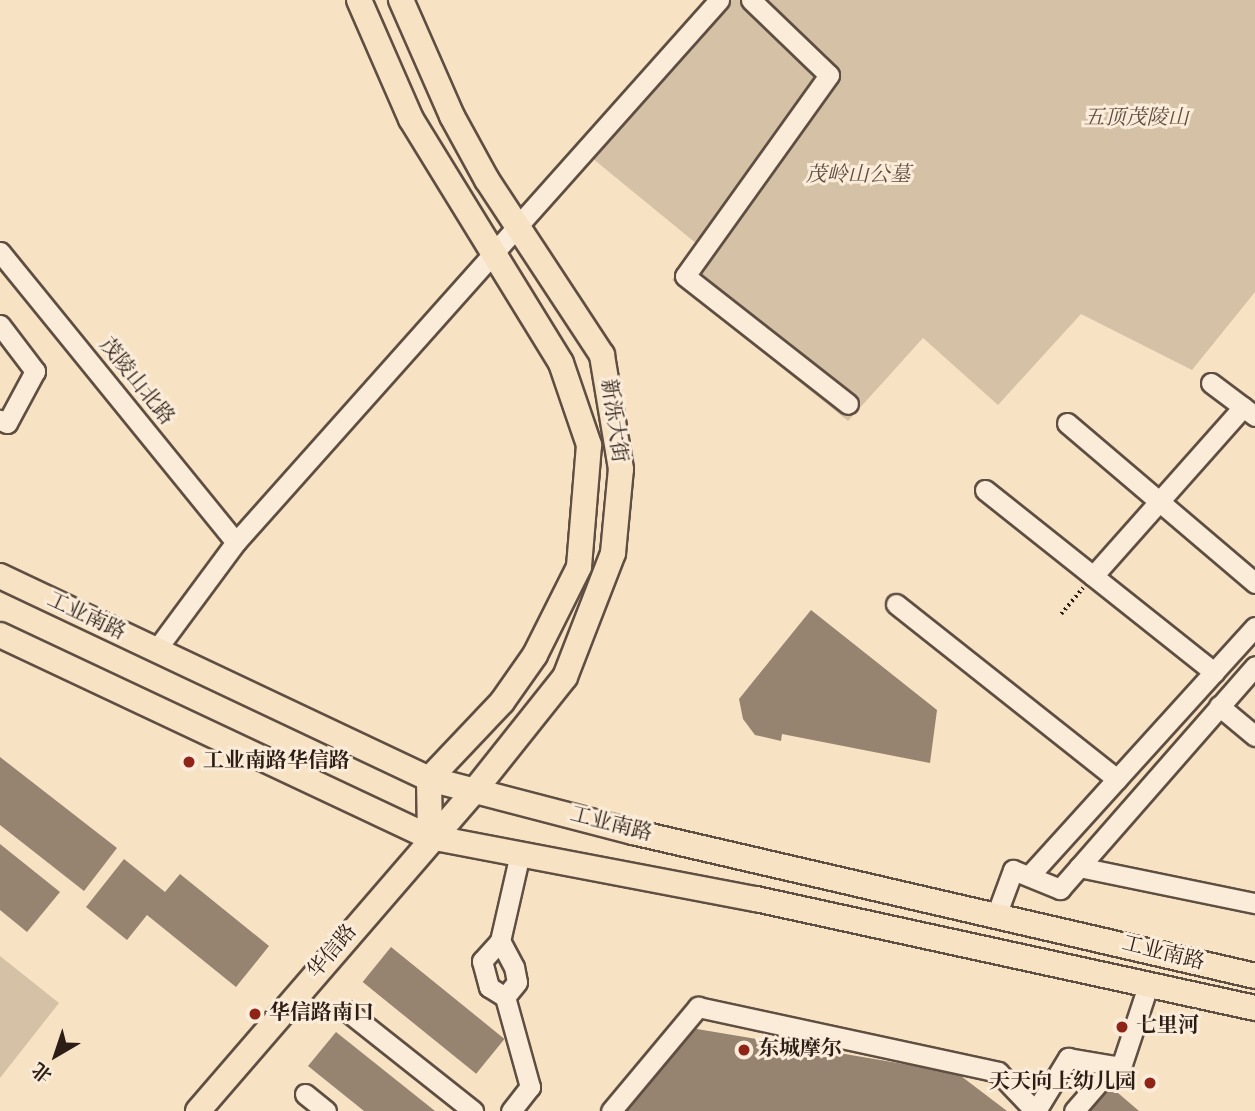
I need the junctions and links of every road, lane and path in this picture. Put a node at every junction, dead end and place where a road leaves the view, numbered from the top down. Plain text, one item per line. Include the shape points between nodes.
1 (359, 0) edge
2 (401, 0) edge
3 (719, 0) edge
4 (751, 0) edge
5 (517, 226) junction
6 (0, 252) edge
7 (496, 253) junction
8 (0, 325) edge
9 (1211, 383) dead end
10 (848, 404) dead end
11 (1249, 411) edge
12 (0, 420) edge
13 (1067, 424) dead end
14 (985, 490) dead end
15 (1158, 500) junction
16 (236, 542) junction
17 (0, 576) edge
18 (1093, 576) junction
19 (1255, 583) edge
20 (896, 604) dead end
21 (1061, 614) dead end
22 (1255, 627) edge
23 (0, 635) edge
24 (156, 650) junction
25 (1255, 666) edge
26 (1214, 672) junction
27 (1219, 706) junction
28 (1255, 736) edge
29 (429, 779) junction
30 (1117, 779) junction
31 (475, 790) junction
32 (430, 837) junction
33 (520, 853) junction
34 (1079, 867) junction
35 (1029, 876) junction
36 (1255, 903) edge
37 (997, 913) junction
38 (500, 941) junction
39 (1255, 976) edge
40 (1148, 986) junction
41 (505, 997) junction
42 (1255, 1008) edge
43 (347, 1011) dead end
44 (1113, 1066) junction
45 (305, 1094) dead end
46 (516, 1105) edge
47 (1036, 1110) edge
48 (198, 1111) edge
49 (326, 1111) edge
50 (473, 1111) edge
51 (537, 1111) edge
52 (611, 1111) edge
53 (1074, 1111) edge

1 - 7 main road, 新泺大街 via 411,119
2 - 5 main road, 新泺大街 via 452,116
3 - 5 street
4 - 10 street via 829,75 685,276
5 - 7 street
5 - 31 main road, 新泺大街 via 602,355 621,469 613,553 565,677
6 - 16 street, 茂陵山北路
7 - 16 street
7 - 29 main road, 新泺大街 via 561,362 589,445 579,567 535,655 502,702
8 - 12 street via 35,370 7,424
9 - 11 street
11 - 15 street
13 - 15 street
14 - 18 street
15 - 18 street
15 - 19 street
16 - 24 street
17 - 24 main road, 工业南路
18 - 21 path
18 - 26 street
20 - 30 street
22 - 26 street
23 - 32 main road, 工业南路
24 - 29 main road, 工业南路
25 - 27 street
26 - 30 street
27 - 28 street
27 - 34 street
29 - 31 main road, 工业南路
29 - 32 main road
30 - 35 street
31 - 32 main road, 新泺大街
31 - 37 main road, 工业南路 via 633,832
32 - 33 main road, 工业南路
32 - 48 main road, 华信路
33 - 38 street
33 - 40 main road, 工业南路 via 756,899
34 - 35 street via 1060,889
34 - 36 street
35 - 37 street via 1013,870
37 - 39 main road, 工业南路
38 - 41 street via 517,982
38 - 41 street via 482,961 489,987
40 - 42 main road, 工业南路
40 - 44 street via 1121,1067
41 - 46 street via 530,1087
43 - 50 street
44 - 47 street via 1068,1058
44 - 53 street
45 - 49 street
46 - 51 street
47 - 52 street via 998,1072 698,1007

